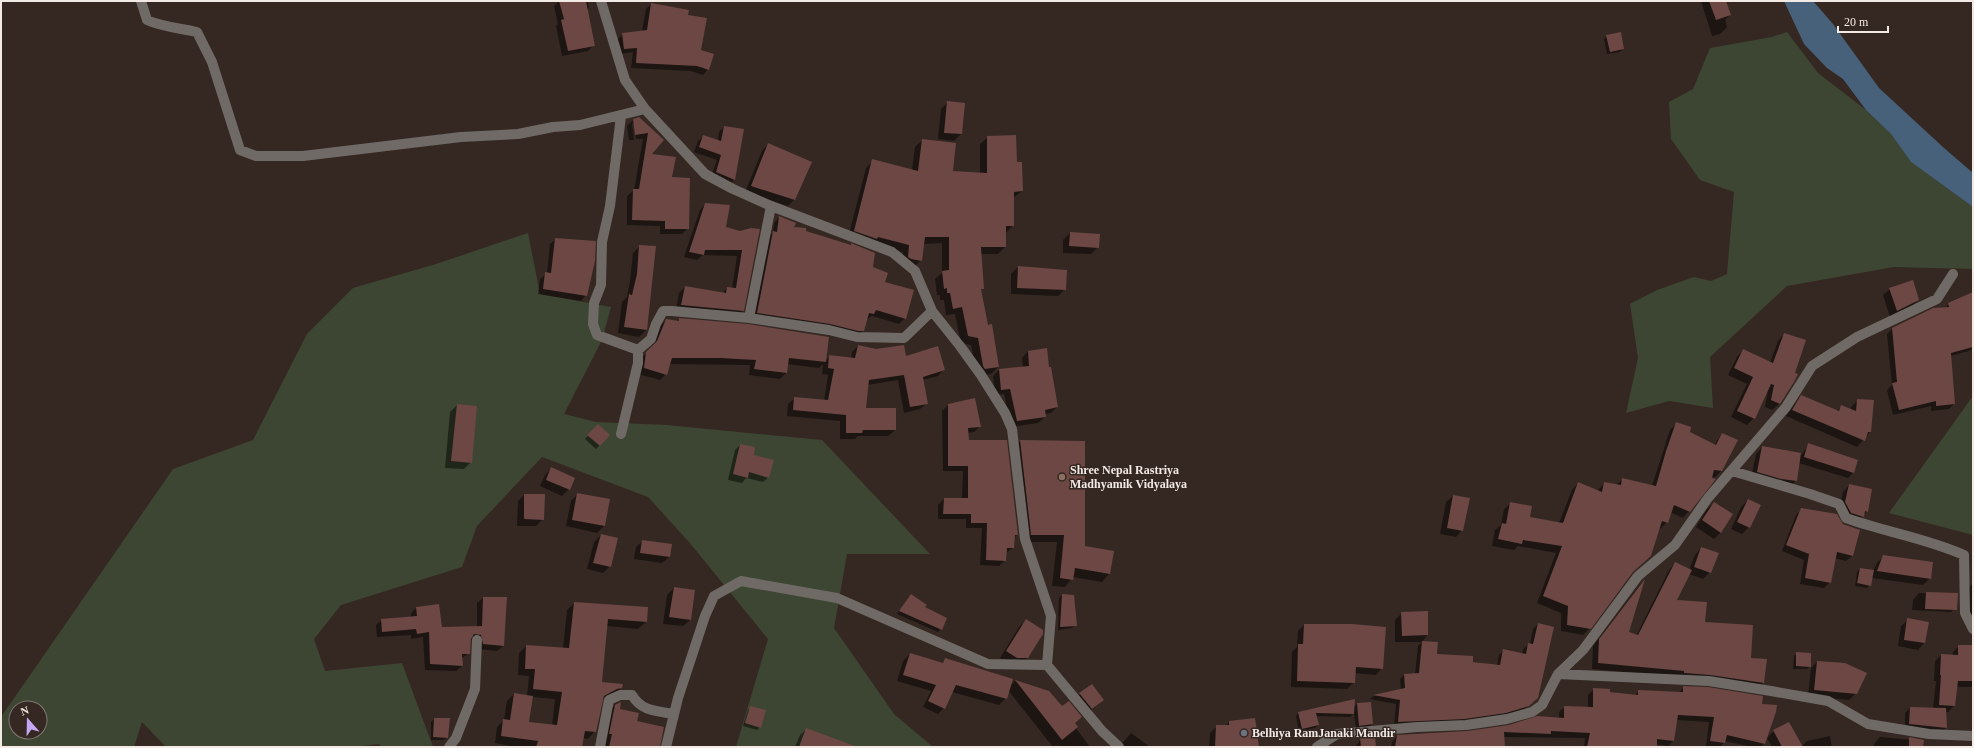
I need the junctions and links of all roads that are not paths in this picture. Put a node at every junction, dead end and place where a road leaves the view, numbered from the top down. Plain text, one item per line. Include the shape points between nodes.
1 (141, 1) edge
2 (601, 1) edge
3 (645, 109) junction
4 (620, 116) junction
5 (771, 206) junction
6 (1953, 274) dead end
7 (932, 311) junction
8 (749, 318) junction
9 (638, 350) junction
10 (621, 434) dead end
11 (1732, 471) junction
12 (1973, 629) edge
13 (477, 640) dead end
14 (1047, 665) junction
15 (1558, 674) junction
16 (674, 714) junction
17 (1973, 736) edge
18 (449, 747) edge
19 (600, 747) edge
20 (666, 747) edge
21 (1119, 747) edge
22 (1317, 747) edge

1 - 4 street via 147,20 159,26 174,26 197,32 212,62 240,150 256,156 303,156 461,137 518,134
2 - 3 street via 625,80
3 - 4 street
3 - 5 street via 705,174
4 - 9 street via 610,206 602,242 601,285 594,303 593,324 597,335
5 - 7 street via 892,252 915,271
5 - 8 street
6 - 11 street via 1937,299 1857,337 1812,366 1786,407
7 - 8 street via 904,338 857,337 829,330
7 - 14 street via 981,375 1012,429 1025,539 1051,616
8 - 9 street via 663,311 651,339
9 - 10 street via 638,363
11 - 12 street via 1839,504 1846,518 1941,545 1964,555 1964,613
11 - 15 street via 1708,498 1675,545 1638,576 1583,650
13 - 18 street via 475,690 456,738
14 - 16 street via 988,664 837,598 741,581 714,596 704,616
14 - 21 street
15 - 17 street via 1709,682 1764,689 1828,701 1868,724 1929,734
15 - 22 street via 1542,705 1526,714 1466,725 1337,734
16 - 19 street via 638,705 632,695 620,695 609,700
16 - 20 street

